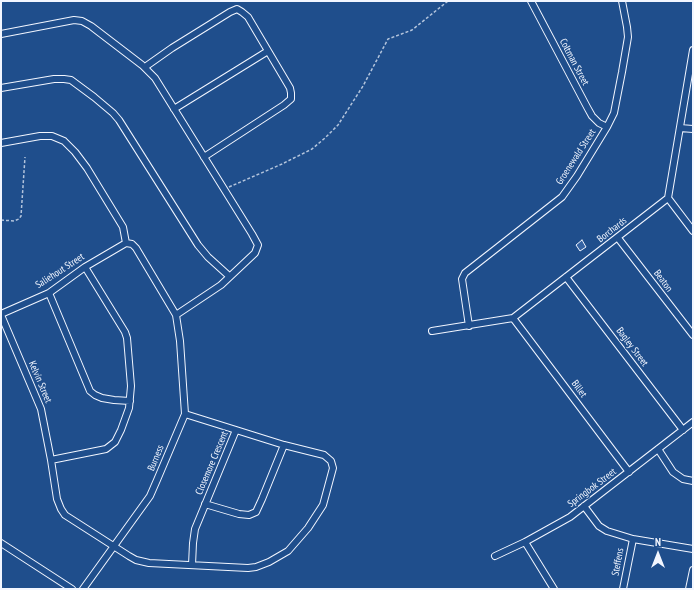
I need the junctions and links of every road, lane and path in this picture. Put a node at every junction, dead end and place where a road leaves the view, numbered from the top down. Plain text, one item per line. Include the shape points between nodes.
1 (448, 1) edge
2 (531, 1) edge
3 (622, 1) edge
4 (1, 34) edge
5 (693, 50) edge
6 (268, 52) junction
7 (145, 68) junction
8 (1, 88) edge
9 (174, 109) junction
10 (607, 127) junction
11 (680, 128) junction
12 (693, 129) edge
13 (1, 143) edge
14 (25, 157) dead end
15 (204, 157) junction
16 (224, 189) junction
17 (668, 198) junction
18 (1, 220) edge
19 (693, 231) edge
20 (618, 238) junction
21 (127, 243) junction
22 (85, 267) junction
23 (229, 276) junction
24 (566, 277) junction
25 (48, 293) junction
26 (1, 315) edge
27 (176, 315) junction
28 (513, 318) junction
29 (469, 326) junction
30 (432, 331) dead end
31 (693, 336) edge
32 (130, 401) junction
33 (185, 414) junction
34 (693, 422) edge
35 (236, 430) junction
36 (683, 430) junction
37 (284, 445) junction
38 (658, 449) junction
39 (51, 460) junction
40 (629, 472) junction
41 (693, 481) edge
42 (205, 504) junction
43 (584, 506) junction
44 (633, 539) junction
45 (525, 542) junction
46 (1, 543) edge
47 (114, 546) junction
48 (693, 549) edge
49 (495, 556) dead end
50 (192, 565) junction
51 (693, 570) edge
52 (72, 589) edge
53 (83, 589) edge
54 (554, 589) edge
55 (623, 589) edge
56 (689, 589) edge

1 - 16 path via 412,30 388,39 363,86 338,125 326,138 312,149
2 - 10 street, Coltman Street via 592,116
3 - 10 street, Groenewald Street via 628,37 614,113
4 - 7 street via 74,20 82,21
5 - 11 street
6 - 7 street via 248,17 237,9 178,44
6 - 9 street
6 - 15 street via 290,88 291,99
7 - 9 street via 155,78
8 - 23 street via 54,79 71,80 113,113 198,245 208,258
9 - 15 street
10 - 29 street, Groenewald Street via 562,196 465,273 462,279
11 - 12 street
11 - 17 street
13 - 21 street via 40,136 52,136 64,142 76,152 87,168 122,227
14 - 18 path via 21,216 14,221
15 - 16 street
16 - 23 street via 258,245 255,253
17 - 19 street
17 - 20 street, Borchards
20 - 24 street, Borchards
20 - 31 street, Beaton
21 - 22 street, Saliehout Street
21 - 27 street, Burness via 136,248
22 - 25 street, Saliehout Street
22 - 32 street via 125,332
23 - 27 street via 210,293
24 - 28 street, Borchards
24 - 36 street, Bagley Street
25 - 26 street, Saliehout Street
25 - 32 street via 90,391 102,398
26 - 39 street, Kelvin Street via 41,409
27 - 33 street, Burness
28 - 29 street, Borchards
28 - 40 street, Billet
29 - 30 street, Borchards
32 - 39 street via 121,430 111,446
33 - 35 street, Closemore Crescent
33 - 47 street, Burness via 150,496
34 - 36 street, Springbok Street
35 - 37 street, Closemore Crescent
35 - 42 street, Closemore Crescent
36 - 38 street, Springbok Street
37 - 42 street, Closemore Crescent via 256,512 249,515 239,514
37 - 50 street, Closemore Crescent via 324,455 333,464 323,505 308,528 288,551 256,567
38 - 40 street, Springbok Street
38 - 41 street via 674,472
39 - 47 street, Kelvin Street via 57,499 65,515
40 - 43 street, Springbok Street
42 - 50 street, Closemore Crescent via 195,529
43 - 44 street via 599,526
43 - 45 street, Springbok Street via 565,520
44 - 48 street
44 - 55 street, Steffens
45 - 49 street, Springbok Street
45 - 54 street
46 - 52 street
47 - 50 street, Closemore Crescent via 143,562
47 - 53 street, Burness
51 - 56 street

